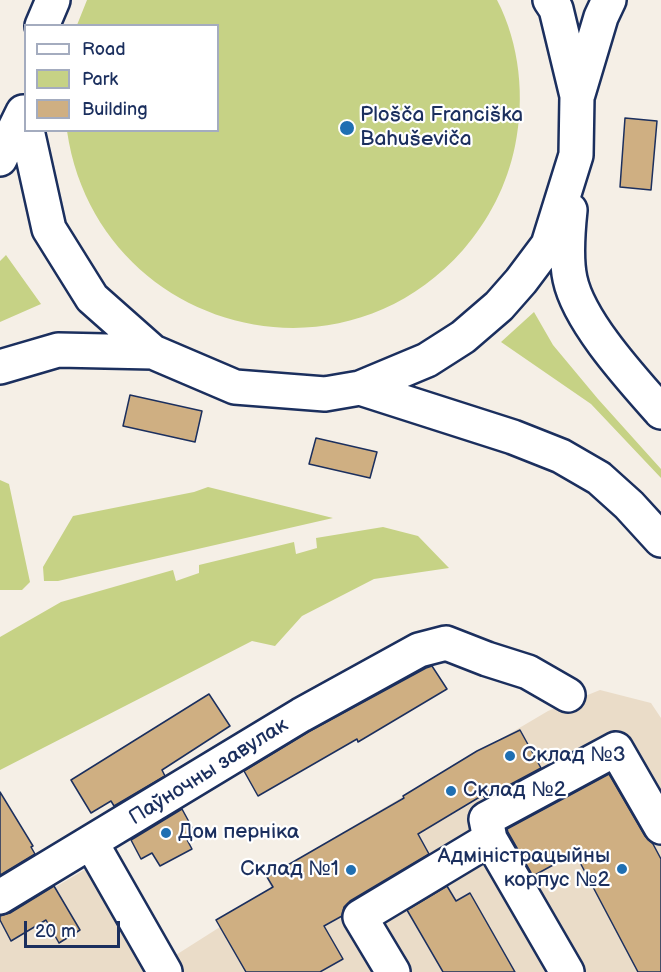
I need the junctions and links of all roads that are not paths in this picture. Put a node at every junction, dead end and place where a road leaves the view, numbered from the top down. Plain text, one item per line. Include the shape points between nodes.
1 (53, 0) edge
2 (550, 0) edge
3 (609, 0) edge
4 (43, 24) edge
5 (577, 96) junction
6 (24, 118) edge
7 (28, 132) edge
8 (576, 155) junction
9 (0, 159) edge
10 (153, 352) junction
11 (0, 367) edge
12 (360, 388) junction
13 (661, 412) edge
14 (661, 540) edge
15 (568, 695) dead end
16 (661, 827) edge
17 (490, 839) junction
18 (92, 844) junction
19 (0, 897) edge
20 (165, 972) edge
21 (393, 972) edge
22 (567, 972) edge

1 - 4 main road
2 - 5 main road via 556,9
3 - 5 main road
5 - 8 main road
6 - 9 main road
7 - 10 main road via 49,230 92,298
8 - 12 main road via 548,245 499,306 463,337 427,360
8 - 13 main road via 568,230 570,279 586,320
10 - 11 main road via 58,350
10 - 12 main road via 235,387 325,394
12 - 14 main road via 561,456 599,478
15 - 18 main road, Паўночны завулак via 528,672 446,643 419,650 301,715
16 - 17 main road via 616,749 486,819
17 - 21 main road via 360,917
17 - 22 main road
18 - 19 main road, Паўночны завулак
18 - 20 main road

